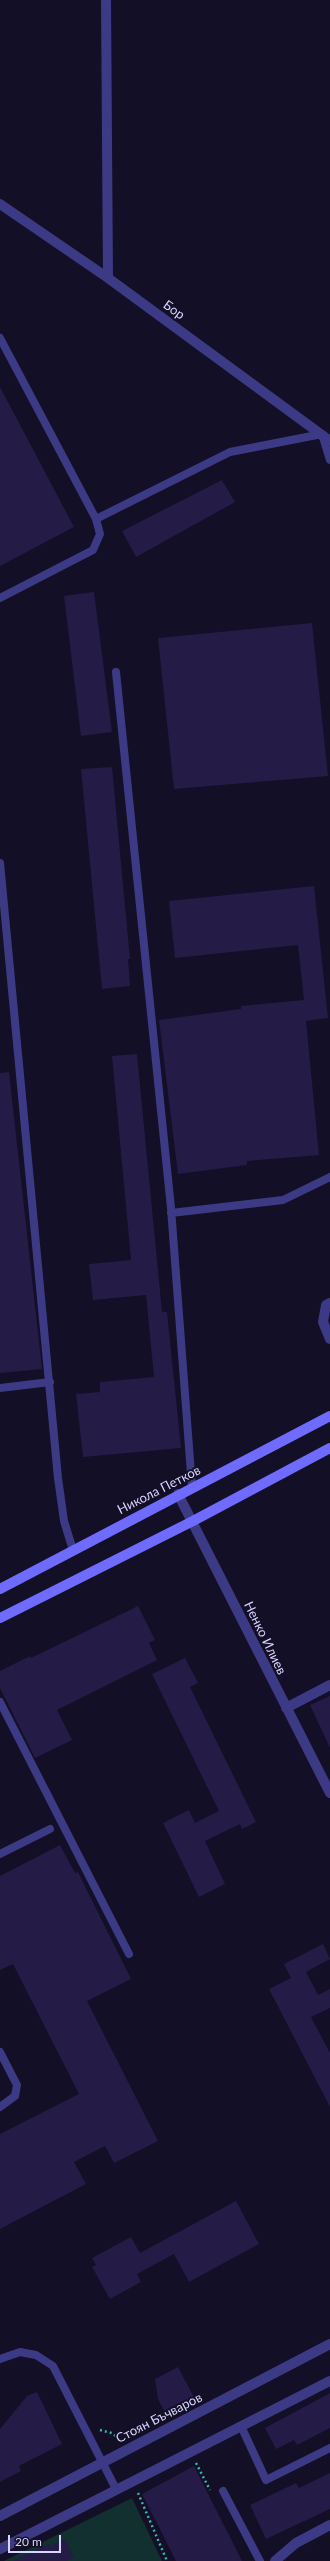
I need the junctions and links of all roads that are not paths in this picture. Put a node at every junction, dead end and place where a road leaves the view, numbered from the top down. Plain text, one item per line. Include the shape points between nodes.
1 (106, 0) edge
2 (0, 204) edge
3 (108, 278) junction
4 (0, 338) edge
5 (322, 434) junction
6 (330, 441) edge
7 (330, 460) edge
8 (96, 519) junction
9 (0, 598) edge
10 (116, 672) dead end
11 (0, 863) edge
12 (330, 1178) edge
13 (172, 1213) junction
14 (330, 1303) edge
15 (330, 1339) edge
16 (50, 1382) junction
17 (0, 1388) edge
18 (330, 1416) edge
19 (330, 1448) edge
20 (192, 1487) junction
21 (178, 1494) junction
22 (192, 1521) junction
23 (73, 1550) junction
24 (0, 1589) edge
25 (0, 1618) edge
26 (330, 1685) edge
27 (0, 1702) edge
28 (286, 1708) junction
29 (330, 1793) edge
30 (50, 1829) dead end
31 (0, 1854) edge
32 (129, 1954) dead end
33 (0, 2052) edge
34 (3, 2065) edge
35 (0, 2107) edge
36 (330, 2344) edge
37 (0, 2359) edge
38 (330, 2381) edge
39 (242, 2426) junction
40 (330, 2448) edge
41 (103, 2461) junction
42 (116, 2489) junction
43 (223, 2492) road end
44 (0, 2516) edge
45 (330, 2525) edge
46 (0, 2549) edge
47 (260, 2561) edge
48 (275, 2561) edge

1 - 3 street
2 - 3 street, Бор
3 - 5 street, Бор
4 - 8 lane
5 - 6 street, Бор
5 - 7 lane
5 - 8 lane via 230,452
8 - 9 lane via 100,534 93,550
10 - 13 lane
11 - 16 lane
12 - 13 lane via 283,1200
13 - 20 lane
14 - 15 street via 326,1305 323,1322
16 - 17 lane
16 - 23 lane via 64,1521
18 - 20 main road, Никола Петков
19 - 22 main road
20 - 21 main road, Никола Петков
21 - 22 street, Ненко Илиев
21 - 23 main road, Никола Петков
22 - 25 main road
22 - 28 street, Ненко Илиев
23 - 24 main road, Никола Петков
26 - 28 street
27 - 32 lane
28 - 29 street, Ненко Илиев
30 - 31 lane
33 - 34 lane
34 - 35 lane via 18,2085 15,2096
36 - 41 street, Стоян Бъчваров
37 - 41 lane via 20,2352 36,2355 53,2366
38 - 39 street
39 - 40 lane via 266,2480
39 - 42 street
41 - 42 lane
41 - 44 street, Стоян Бъчваров
42 - 46 street
43 - 47 lane
45 - 48 street via 296,2543

